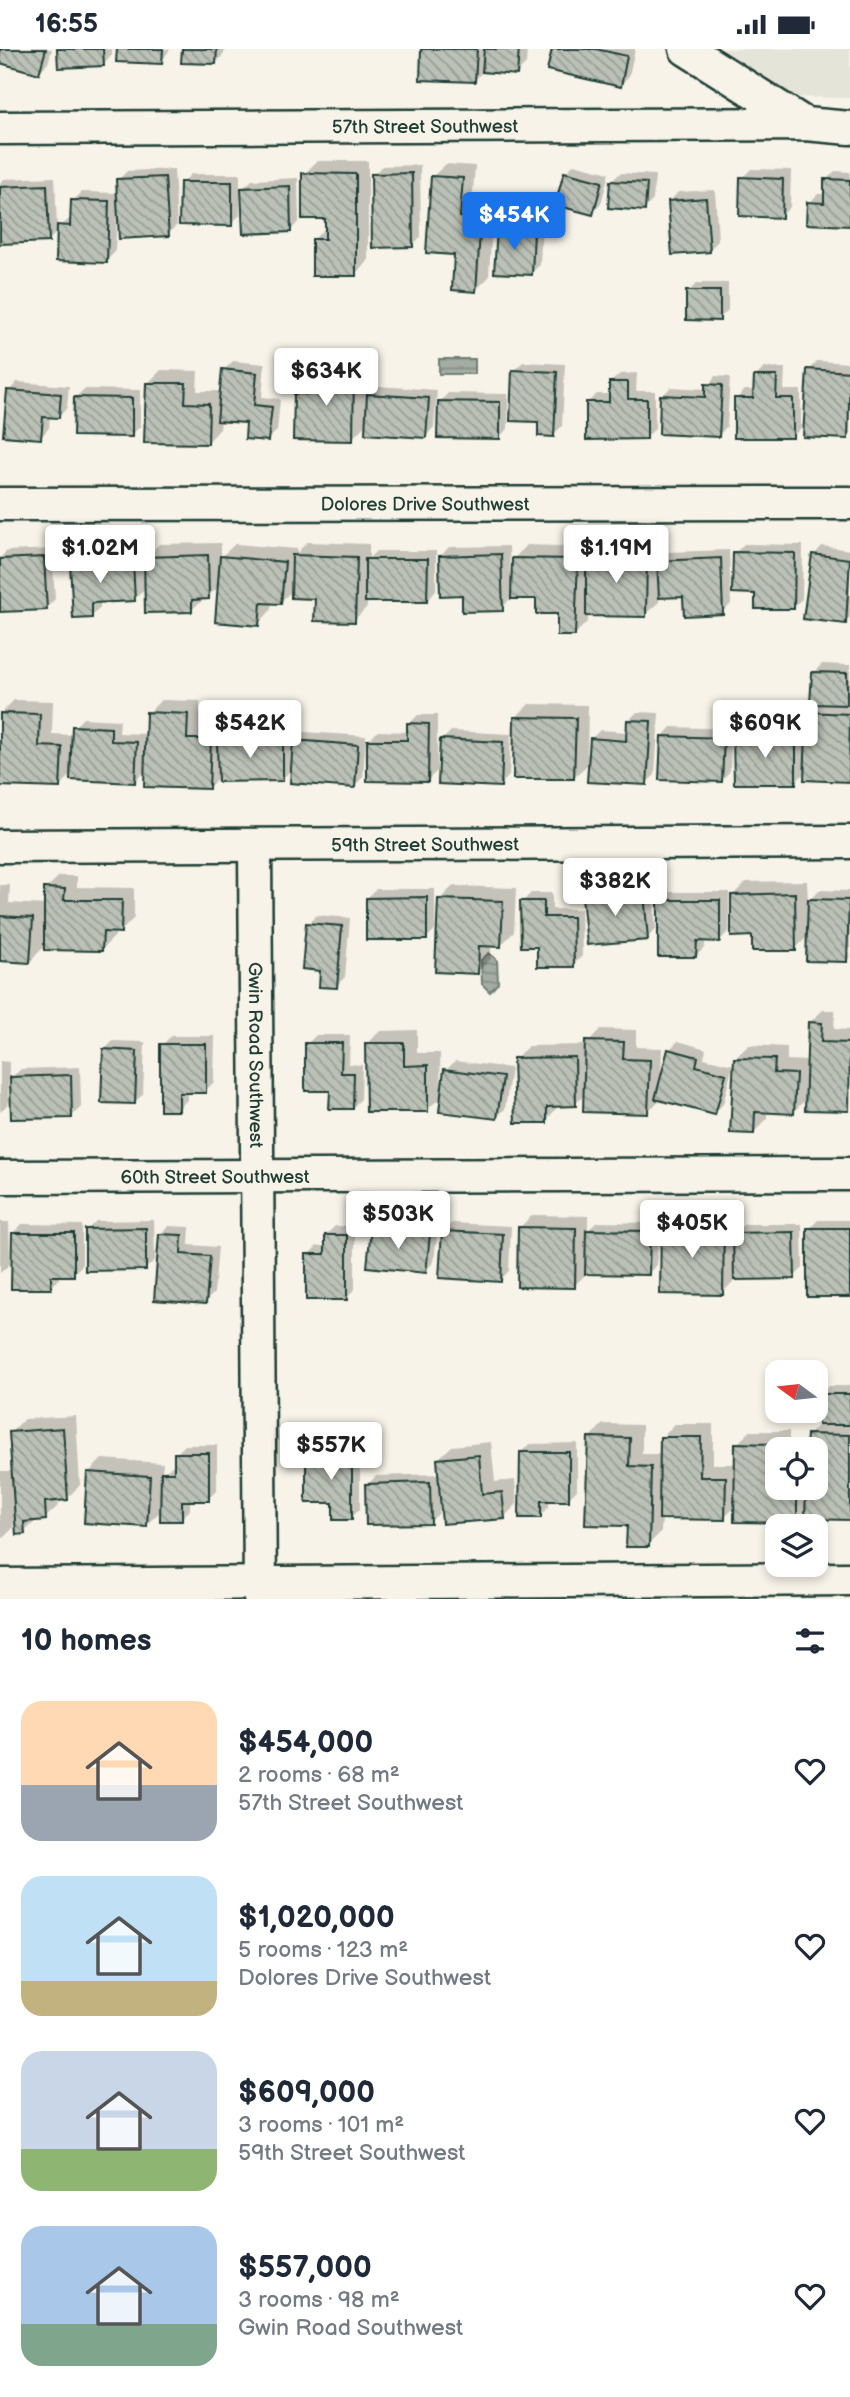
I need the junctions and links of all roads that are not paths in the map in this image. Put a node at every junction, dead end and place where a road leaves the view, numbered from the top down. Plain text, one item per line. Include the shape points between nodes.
1 (686, 49) edge
2 (805, 124) junction
3 (0, 128) edge
4 (850, 128) edge
5 (850, 503) edge
6 (0, 504) edge
7 (850, 842) edge
8 (0, 846) edge
9 (255, 847) junction
10 (850, 1174) edge
11 (257, 1175) junction
12 (0, 1177) edge
13 (850, 1579) edge
14 (0, 1585) edge
15 (260, 1591) edge

1 - 2 street
2 - 3 street, 57th Street Southwest
2 - 4 street, 57th Street Southwest
5 - 6 street, Dolores Drive Southwest
7 - 9 street, 59th Street Southwest
8 - 9 street, 59th Street Southwest
9 - 11 street, Gwin Road Southwest
10 - 11 street, 60th Street Southwest
11 - 12 street, 60th Street Southwest
11 - 15 street, Gwin Road Southwest
13 - 15 street
14 - 15 street

